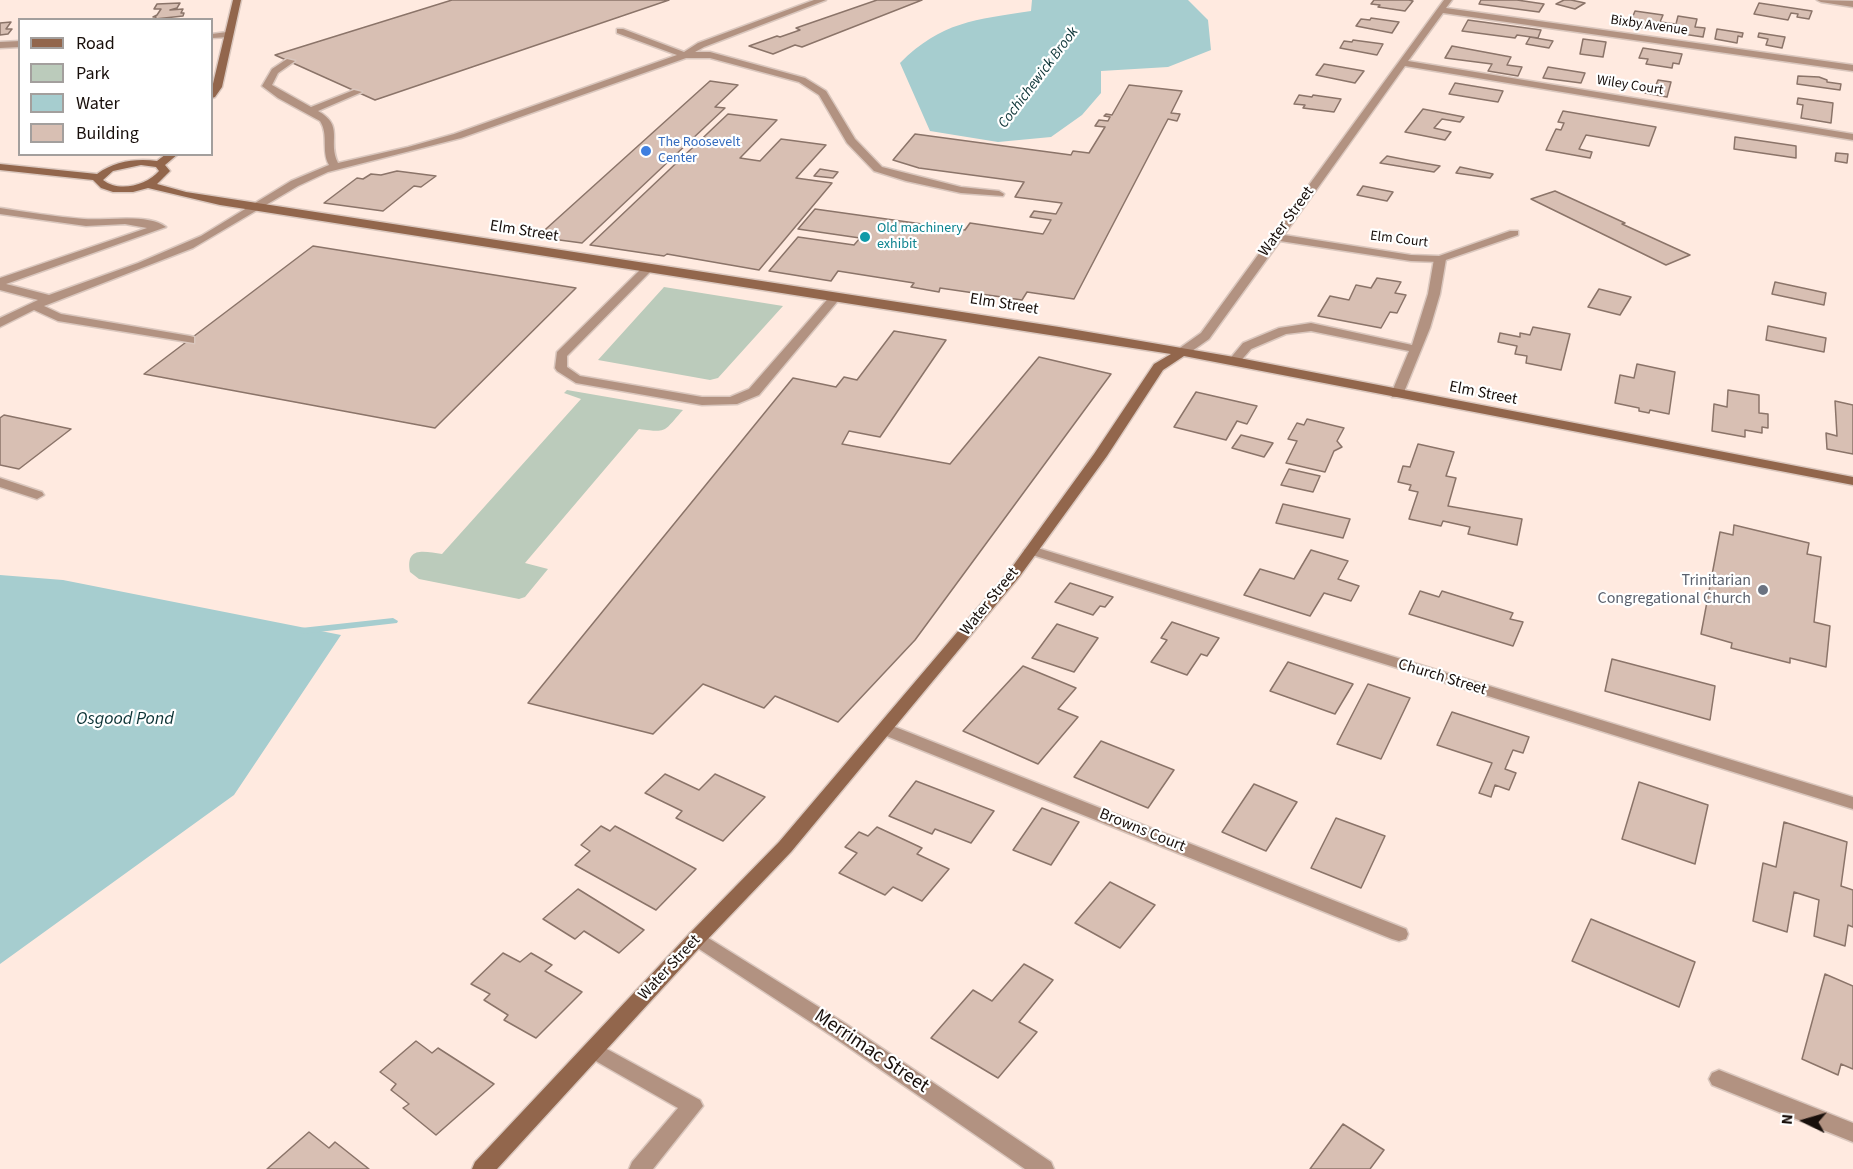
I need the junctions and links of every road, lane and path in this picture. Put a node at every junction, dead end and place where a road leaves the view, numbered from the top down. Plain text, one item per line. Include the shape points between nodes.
1 (237, 0) edge
2 (785, 0) edge
3 (822, 0) edge
4 (1448, 0) edge
5 (1821, 0) edge
6 (1853, 4) edge
7 (806, 6) junction
8 (1441, 10) junction
9 (620, 31) dead end
10 (227, 35) junction
11 (213, 36) edge
12 (18, 44) edge
13 (0, 45) edge
14 (685, 56) junction
15 (290, 61) dead end
16 (1402, 63) junction
17 (1853, 68) edge
18 (357, 92) dead end
19 (213, 93) edge
20 (310, 111) junction
21 (1853, 137) edge
22 (170, 156) edge
23 (159, 164) junction
24 (0, 167) edge
25 (335, 167) junction
26 (99, 177) junction
27 (147, 184) junction
28 (999, 194) dead end
29 (258, 207) junction
30 (0, 211) edge
31 (1514, 233) dead end
32 (1276, 237) junction
33 (1440, 259) junction
34 (648, 268) junction
35 (0, 286) edge
36 (836, 296) junction
37 (50, 299) junction
38 (34, 306) junction
39 (0, 323) edge
40 (190, 340) dead end
41 (1415, 349) junction
42 (1181, 353) junction
43 (1234, 361) junction
44 (1397, 394) junction
45 (0, 482) edge
46 (1853, 482) edge
47 (37, 495) dead end
48 (1031, 550) junction
49 (885, 729) junction
50 (1853, 803) edge
51 (1399, 934) dead end
52 (697, 938) junction
53 (594, 1050) junction
54 (1719, 1079) dead end
55 (1853, 1133) edge
56 (483, 1169) edge
57 (640, 1169) edge
58 (1043, 1169) edge

1 - 10 street
2 - 7 street
3 - 7 street
4 - 8 street, Water Street
5 - 6 street
7 - 14 street via 700,45
8 - 16 street, Water Street
8 - 17 street, Bixby Avenue
9 - 14 street
10 - 11 street
10 - 19 street
12 - 13 street
14 - 25 street via 540,109 404,152
14 - 28 street via 711,55 802,80 823,93 851,141 878,169 961,190
15 - 20 street via 274,71 267,86 288,102
16 - 21 street, Wiley Court
16 - 32 street, Water Street
18 - 20 street
20 - 25 street via 328,123 328,157
22 - 23 street
23 - 26 street via 129,163 110,168
23 - 27 street via 165,171
24 - 26 street
25 - 29 street via 311,175
26 - 27 street via 100,184 114,188
27 - 29 street, Elm Street via 184,195
29 - 34 street, Elm Street
29 - 37 street via 189,246
30 - 35 street via 86,223 125,220 161,227
31 - 33 street, Elm Court
32 - 33 street, Elm Court
32 - 42 street, Water Street via 1205,336
33 - 41 street via 1427,321
34 - 36 street, Elm Street
34 - 36 street via 561,355 561,368 576,379 702,401 732,401 754,392
35 - 37 street
36 - 42 street, Elm Street
37 - 38 street
38 - 39 street
38 - 40 street via 58,317
41 - 43 street via 1311,327 1283,331 1247,345
41 - 44 street
42 - 43 street, Elm Street
42 - 48 street, Water Street via 1158,367 1100,456
43 - 44 street, Elm Street
44 - 46 street, Elm Street
45 - 47 street
48 - 49 street, Water Street
48 - 50 street, Church Street
49 - 51 street, Browns Court
49 - 52 street, Water Street via 785,848
52 - 53 street, Water Street
52 - 58 street, Merrimac Street
53 - 56 street, Water Street
53 - 57 street via 693,1106
54 - 55 street

